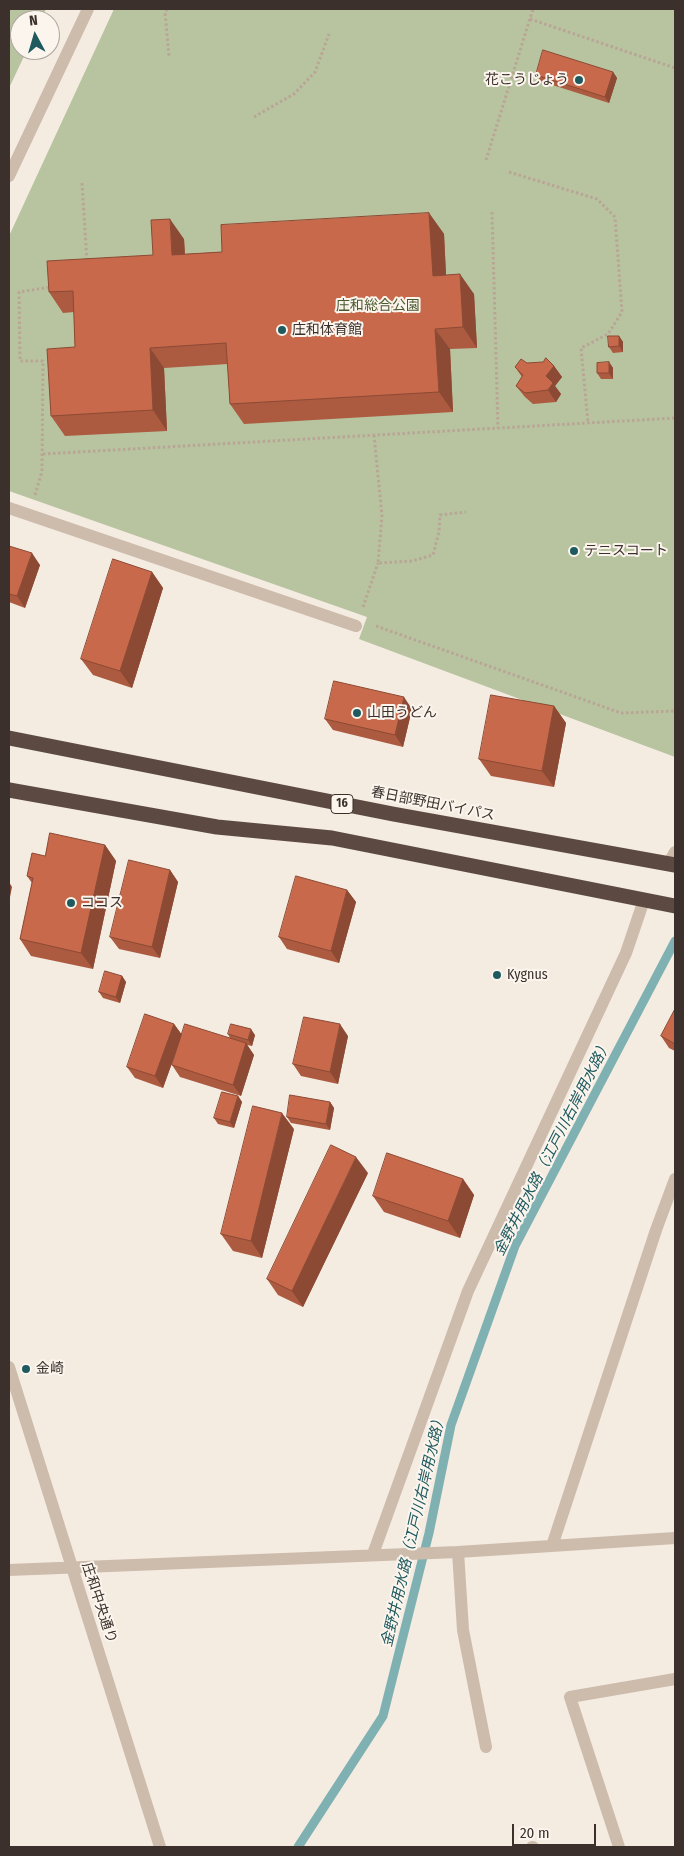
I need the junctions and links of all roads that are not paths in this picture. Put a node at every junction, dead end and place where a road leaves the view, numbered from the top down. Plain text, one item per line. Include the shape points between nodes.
1 (88, 9) edge
2 (9, 176) edge
3 (9, 508) edge
4 (356, 626) dead end
5 (9, 738) edge
6 (9, 790) edge
7 (673, 861) edge
8 (644, 900) junction
9 (672, 905) edge
10 (675, 1179) edge
11 (9, 1367) edge
12 (675, 1538) edge
13 (552, 1546) junction
14 (458, 1552) junction
15 (373, 1554) junction
16 (72, 1567) junction
17 (9, 1570) edge
18 (675, 1679) edge
19 (486, 1747) dead end
20 (160, 1847) edge
21 (618, 1847) edge

1 - 2 street
3 - 4 street
5 - 7 highway, 春日部野田バイパス / 16 via 393,814
6 - 8 highway via 217,827 332,838
8 - 9 highway
8 - 15 street via 626,953 468,1290
10 - 13 street
11 - 16 street, 庄和中央通り
12 - 13 street
13 - 14 street
14 - 15 street
14 - 19 street via 463,1630
15 - 16 street
16 - 17 street
16 - 20 street, 庄和中央通り
18 - 21 street via 570,1698

